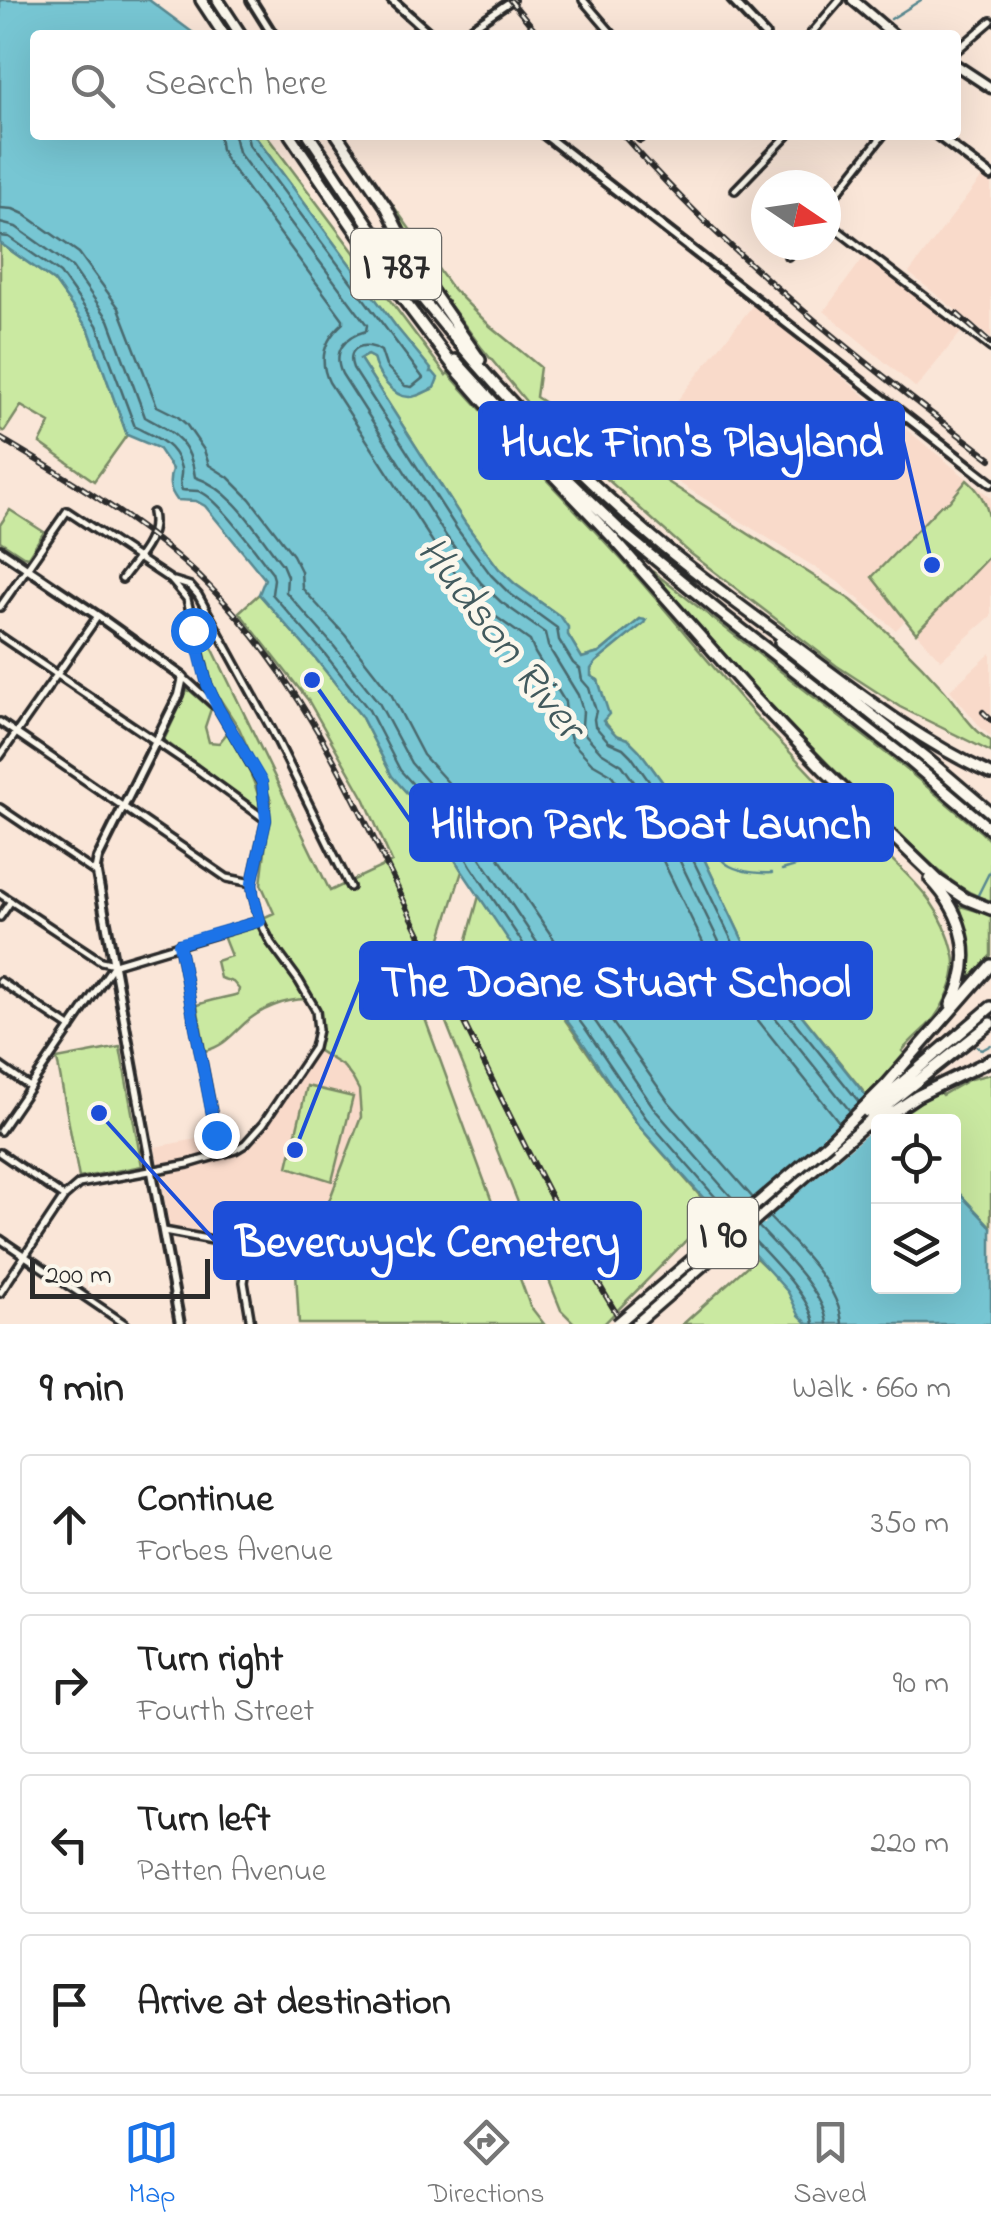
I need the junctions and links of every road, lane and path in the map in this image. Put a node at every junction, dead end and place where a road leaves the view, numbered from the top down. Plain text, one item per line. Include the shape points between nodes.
1 (219, 0) edge
2 (251, 0) edge
3 (392, 0) edge
4 (512, 0) edge
5 (582, 0) edge
6 (732, 0) edge
7 (840, 0) edge
8 (853, 0) edge
9 (203, 3) edge
10 (991, 21) edge
11 (221, 30) edge
12 (238, 30) edge
13 (269, 30) edge
14 (425, 30) edge
15 (468, 30) edge
16 (609, 30) edge
17 (761, 30) edge
18 (814, 30) edge
19 (888, 30) edge
20 (961, 48) edge
21 (961, 68) edge
22 (991, 88) edge
23 (293, 140) edge
24 (312, 140) edge
25 (340, 140) edge
26 (551, 140) edge
27 (783, 140) edge
28 (879, 140) edge
29 (944, 140) edge
30 (991, 166) edge
31 (980, 168) junction
32 (991, 176) edge
33 (841, 188) edge
34 (735, 190) dead end
35 (841, 233) edge
36 (436, 340) junction
37 (991, 348) edge
38 (495, 383) junction
39 (991, 483) edge
40 (152, 512) dead end
41 (0, 550) edge
42 (137, 558) junction
43 (27, 568) junction
44 (122, 578) dead end
45 (171, 580) junction
46 (0, 607) edge
47 (98, 616) junction
48 (752, 616) junction
49 (0, 636) edge
50 (57, 674) junction
51 (183, 677) junction
52 (218, 708) junction
53 (0, 722) edge
54 (16, 733) junction
55 (154, 742) junction
56 (0, 756) edge
57 (991, 771) edge
58 (124, 805) junction
59 (0, 808) edge
60 (991, 813) edge
61 (266, 820) junction
62 (884, 829) junction
63 (991, 830) edge
64 (96, 872) junction
65 (252, 883) junction
66 (350, 888) dead end
67 (0, 894) edge
68 (11, 902) junction
69 (989, 908) edge
70 (0, 917) edge
71 (260, 921) junction
72 (179, 944) junction
73 (114, 964) junction
74 (991, 964) edge
75 (0, 981) edge
76 (991, 1007) edge
77 (991, 1023) edge
78 (937, 1026) junction
79 (71, 1028) junction
80 (954, 1044) junction
81 (991, 1062) edge
82 (0, 1066) edge
83 (30, 1087) junction
84 (0, 1131) edge
85 (829, 1142) junction
86 (0, 1153) edge
87 (220, 1154) junction
88 (153, 1171) junction
89 (64, 1197) junction
90 (783, 1198) junction
91 (164, 1231) junction
92 (0, 1239) edge
93 (25, 1256) junction
94 (0, 1293) edge
95 (126, 1324) edge
96 (180, 1324) edge
97 (251, 1324) edge
98 (617, 1324) edge
99 (636, 1324) edge

1 - 12 highway
2 - 13 street
3 - 14 street
4 - 15 street
5 - 16 street
6 - 17 street
7 - 18 street
8 - 19 main road
9 - 11 highway
10 - 20 street
21 - 22 main road
23 - 36 highway, I 787
24 - 38 highway, I 787 via 406,278
25 - 38 highway
26 - 39 street
27 - 34 street
28 - 33 street
29 - 31 street
30 - 31 street
31 - 32 street
35 - 37 street
36 - 62 highway via 483,401 752,696
36 - 63 highway, I 787 via 636,544
38 - 48 highway, I 787 via 605,495
40 - 42 street via 152,536
41 - 43 street
42 - 43 street via 67,511
42 - 44 street
42 - 45 street
43 - 46 street
43 - 47 street
45 - 52 street via 187,599
45 - 66 street via 198,595
47 - 50 street
47 - 51 street
48 - 57 highway via 884,713
48 - 60 highway, I 787
49 - 50 street
50 - 54 street
50 - 55 street
51 - 52 street
51 - 55 street
52 - 61 street via 262,782
53 - 54 street
54 - 56 street
54 - 58 street
55 - 58 street
55 - 61 street
58 - 64 street
58 - 65 street via 227,878
59 - 64 street
61 - 65 street
62 - 69 highway via 948,888
62 - 78 highway via 947,899 961,928 963,978
64 - 73 street
65 - 71 street
67 - 68 street
68 - 70 street
68 - 73 street
71 - 72 street
71 - 87 street via 312,1002 318,1030 306,1062 252,1138
72 - 73 street
72 - 87 street
73 - 79 street
73 - 88 street
74 - 78 highway
75 - 79 street
76 - 80 highway, I 90
77 - 80 highway, I 90
78 - 85 highway
79 - 83 street
80 - 85 highway, I 90
80 - 90 highway, I 90
81 - 90 highway via 894,1110
82 - 83 street
83 - 84 street
85 - 98 highway, I 90, bridge
86 - 89 street
87 - 88 street
88 - 89 street via 79,1184
88 - 91 street
89 - 93 street
90 - 99 highway, I 90
91 - 96 street
91 - 97 street via 250,1248 244,1282
92 - 93 street
93 - 94 street
93 - 95 street

